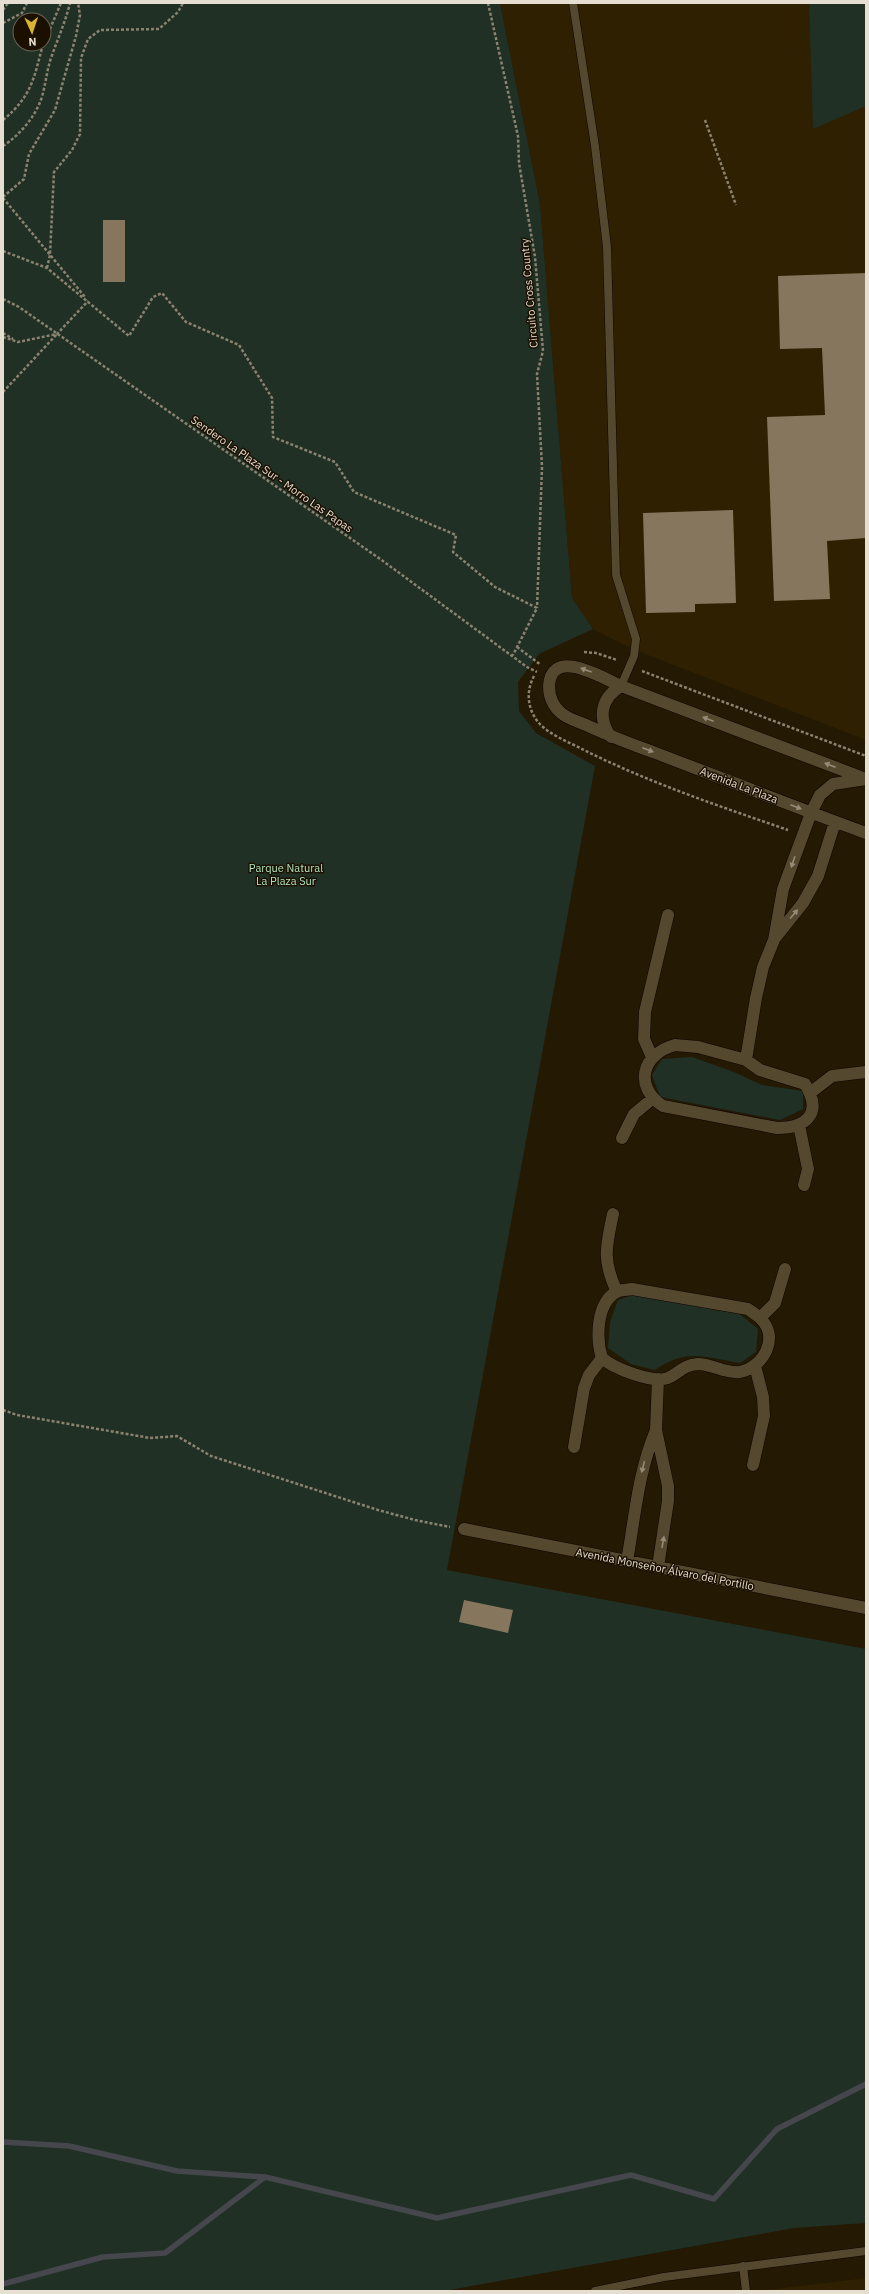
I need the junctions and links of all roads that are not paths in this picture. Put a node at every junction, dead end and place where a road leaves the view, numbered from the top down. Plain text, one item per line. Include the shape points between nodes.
1 (573, 3) edge
2 (621, 686) junction
3 (612, 736) junction
4 (866, 779) edge
5 (811, 812) junction
6 (835, 822) junction
7 (866, 833) edge
8 (668, 915) dead end
9 (774, 940) junction
10 (652, 1057) junction
11 (746, 1060) junction
12 (866, 1072) edge
13 (810, 1093) junction
14 (652, 1098) junction
15 (799, 1125) junction
16 (622, 1138) dead end
17 (804, 1185) dead end
18 (613, 1214) dead end
19 (785, 1269) dead end
20 (617, 1292) junction
21 (760, 1318) junction
22 (602, 1358) junction
23 (755, 1366) junction
24 (658, 1379) junction
25 (656, 1430) junction
26 (574, 1447) dead end
27 (753, 1465) dead end
28 (464, 1530) road end
29 (627, 1561) junction
30 (658, 1567) junction
31 (866, 1608) edge
32 (866, 2250) edge
33 (743, 2266) junction
34 (595, 2291) edge
35 (746, 2291) edge

1 - 2 lane via 595,146 607,247 615,567 636,639 630,666
2 - 3 street via 609,695 603,709 604,724
2 -> 3 street, Avenida La Plaza via 571,666 554,671 549,684 552,701 562,713
4 -> 2 street, Avenida La Plaza
3 -> 5 street, Avenida La Plaza
4 - 5 street via 833,784 820,795
5 - 6 street, Avenida La Plaza
5 -> 9 street via 783,889
6 - 7 street, Avenida La Plaza
9 -> 6 street via 803,903 818,876
8 - 10 street via 645,1012 644,1039
9 - 11 street via 756,998
10 - 11 street via 662,1049 675,1045 698,1047
10 - 14 street via 647,1065 644,1080
11 - 13 street via 760,1070 805,1084
12 - 13 street via 832,1076
13 - 15 street via 814,1106 810,1117
14 - 15 street via 664,1106 777,1128
14 - 16 street via 634,1114
15 - 17 street via 808,1169
18 - 20 street via 606,1245 606,1266
19 - 21 street via 776,1303
20 - 21 street via 632,1289 748,1309
20 - 22 street via 605,1304 598,1336
21 - 23 street via 769,1340 764,1358
22 - 24 street via 622,1371
22 - 26 street via 589,1375 584,1388
23 - 24 street via 739,1372 698,1364 680,1369 667,1378
23 - 27 street via 763,1397 764,1416
24 - 25 street
25 -> 29 street via 638,1487
30 -> 25 street via 667,1516 668,1486
28 - 29 street, Avenida Monseñor Álvaro del Portillo
29 - 30 street, Avenida Monseñor Álvaro del Portillo
30 - 31 street, Avenida Monseñor Álvaro del Portillo
32 - 33 lane
33 - 34 lane via 664,2277
33 - 35 lane

